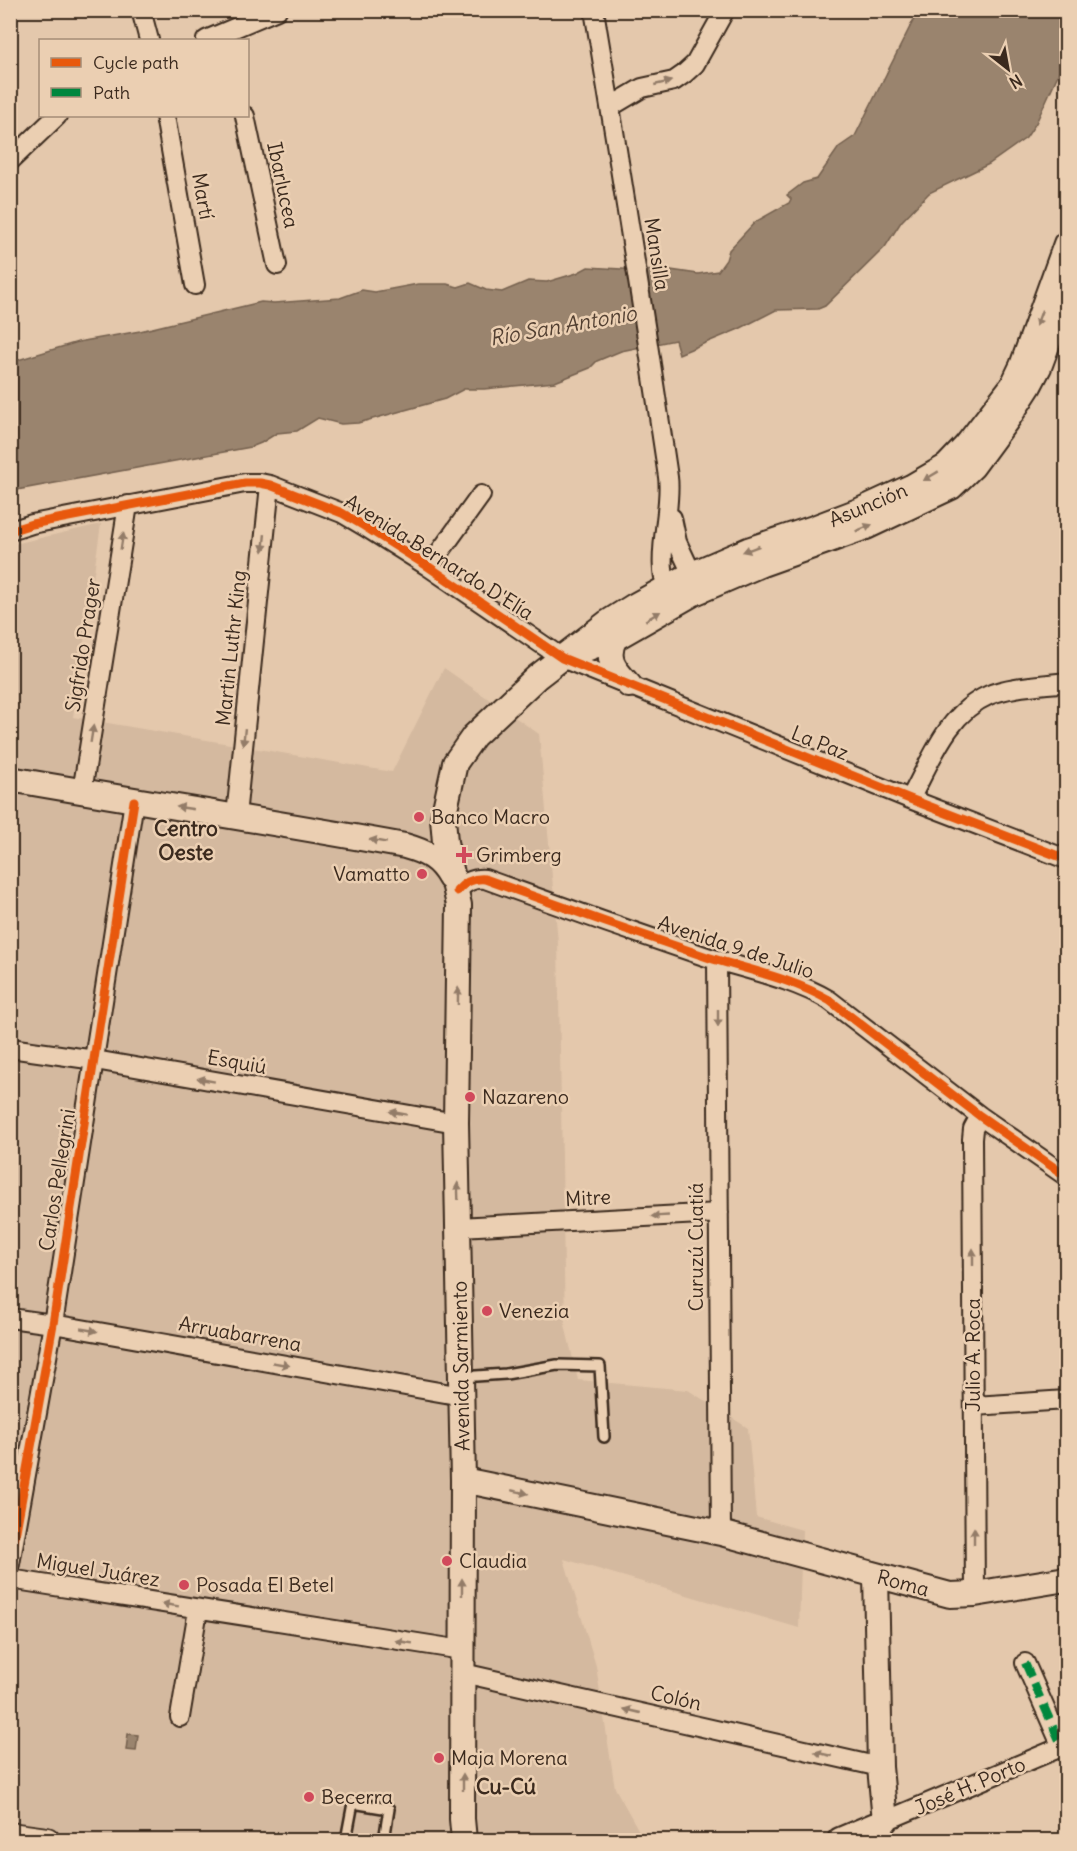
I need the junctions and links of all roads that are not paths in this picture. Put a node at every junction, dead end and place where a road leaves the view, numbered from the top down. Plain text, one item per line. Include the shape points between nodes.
1 (141, 10) edge
2 (276, 10) edge
3 (594, 10) edge
4 (725, 10) edge
5 (228, 36) edge
6 (149, 39) edge
7 (212, 39) edge
8 (610, 107) junction
9 (56, 117) edge
10 (165, 117) edge
11 (245, 117) edge
12 (10, 161) edge
13 (1066, 244) edge
14 (277, 265) dead end
15 (195, 285) dead end
16 (1066, 294) edge
17 (270, 485) junction
18 (481, 495) dead end
19 (128, 505) junction
20 (669, 505) junction
21 (10, 531) edge
22 (429, 567) junction
23 (682, 589) junction
24 (615, 638) junction
25 (562, 658) junction
26 (1066, 682) edge
27 (629, 685) junction
28 (10, 779) edge
29 (82, 792) junction
30 (910, 799) junction
31 (134, 801) junction
32 (236, 816) junction
33 (443, 818) junction
34 (405, 846) junction
35 (1066, 859) edge
36 (457, 891) junction
37 (717, 960) junction
38 (10, 1048) edge
39 (95, 1060) junction
40 (980, 1116) junction
41 (456, 1123) junction
42 (1066, 1176) edge
43 (719, 1213) junction
44 (459, 1227) junction
45 (10, 1318) edge
46 (52, 1324) junction
47 (461, 1386) junction
48 (1066, 1400) edge
49 (974, 1406) junction
50 (604, 1437) dead end
51 (463, 1480) junction
52 (728, 1529) junction
53 (10, 1564) edge
54 (876, 1575) junction
55 (10, 1579) edge
56 (1066, 1580) edge
57 (975, 1594) junction
58 (198, 1610) junction
59 (463, 1662) junction
60 (1024, 1663) dead end
61 (180, 1717) dead end
62 (1064, 1746) edge
63 (880, 1767) junction
64 (885, 1821) junction
65 (10, 1835) edge
66 (47, 1840) edge
67 (346, 1840) edge
68 (384, 1840) edge
69 (464, 1840) edge
70 (840, 1840) edge

1 - 6 street
2 - 5 street
3 - 8 street, Mansilla
8 -> 4 street via 642,88 674,81 684,74 695,64
5 - 7 street
8 - 20 street, Mansilla via 661,430
9 - 12 street
10 - 15 street, Martí
11 - 14 street, Ibarlucea
13 -> 23 main road, Asunción via 1012,385 947,466 861,510 748,550
23 -> 16 main road, Asunción via 866,527 951,487 973,466 1029,386
17 - 19 street, Avenida Bernardo D'Elía via 245,483
17 - 22 street, Avenida Bernardo D'Elía via 342,513
17 -> 32 street, Martin Luthr King
18 - 22 street
19 - 21 street, Avenida Bernardo D'Elía
29 -> 19 street, Sigfrido Prager
20 - 23 street, Mansilla
20 - 23 street, Mansilla via 663,559
22 - 25 street, Avenida Bernardo D'Elía
24 -> 23 main road, Asunción
23 - 25 main road, Asunción via 607,622
24 - 25 main road, Asunción
24 - 27 main road via 611,661
25 - 27 street, La Paz
25 - 33 main road, Asunción via 537,676 462,752 449,781
26 - 30 street via 990,694 963,711 952,722
27 - 30 street, La Paz
28 - 29 main road
29 - 31 main road
30 - 35 street, La Paz
32 -> 31 main road
31 - 39 street, Carlos Pellegrini
34 -> 32 main road
33 - 34 main road via 428,838
33 - 36 main road, Asunción
34 - 36 main road via 438,860
36 - 37 street, Avenida 9 de Julio via 470,880 485,879
41 -> 36 main road, Avenida Sarmiento
37 - 40 street, Avenida 9 de Julio via 780,978 829,1000
37 -> 43 street, Curuzú Cuatiá
38 - 39 street, Esquiú
41 -> 39 street, Esquiú
39 - 46 street, Carlos Pellegrini
40 - 42 street, Avenida 9 de Julio
49 -> 40 street, Julio A. Roca via 972,1139
44 -> 41 main road, Avenida Sarmiento
43 -> 44 street, Mitre
43 - 52 street, Curuzú Cuatiá
44 - 47 main road, Avenida Sarmiento
45 - 46 street, Arruabarrena
46 -> 47 street, Arruabarrena
46 - 53 street, Carlos Pellegrini
47 - 50 lane via 557,1365 600,1366
47 - 51 main road, Avenida Sarmiento
48 - 49 street
57 -> 49 street, Julio A. Roca
51 -> 52 main road, Roma via 695,1528
59 -> 51 main road, Avenida Sarmiento
52 - 54 main road, Roma
54 - 57 main road, Roma via 950,1595
54 - 63 main road
58 -> 55 street, Miguel Juárez
56 - 57 main road, Roma
59 -> 58 street, Miguel Juárez
58 - 61 street
63 -> 59 street, Colón
69 -> 59 main road, Avenida Sarmiento
60 - 62 street
62 - 64 street, José H. Porto
63 - 64 main road
64 - 70 main road, José H. Porto
65 - 66 main road
67 - 68 lane via 353,1803 389,1809

